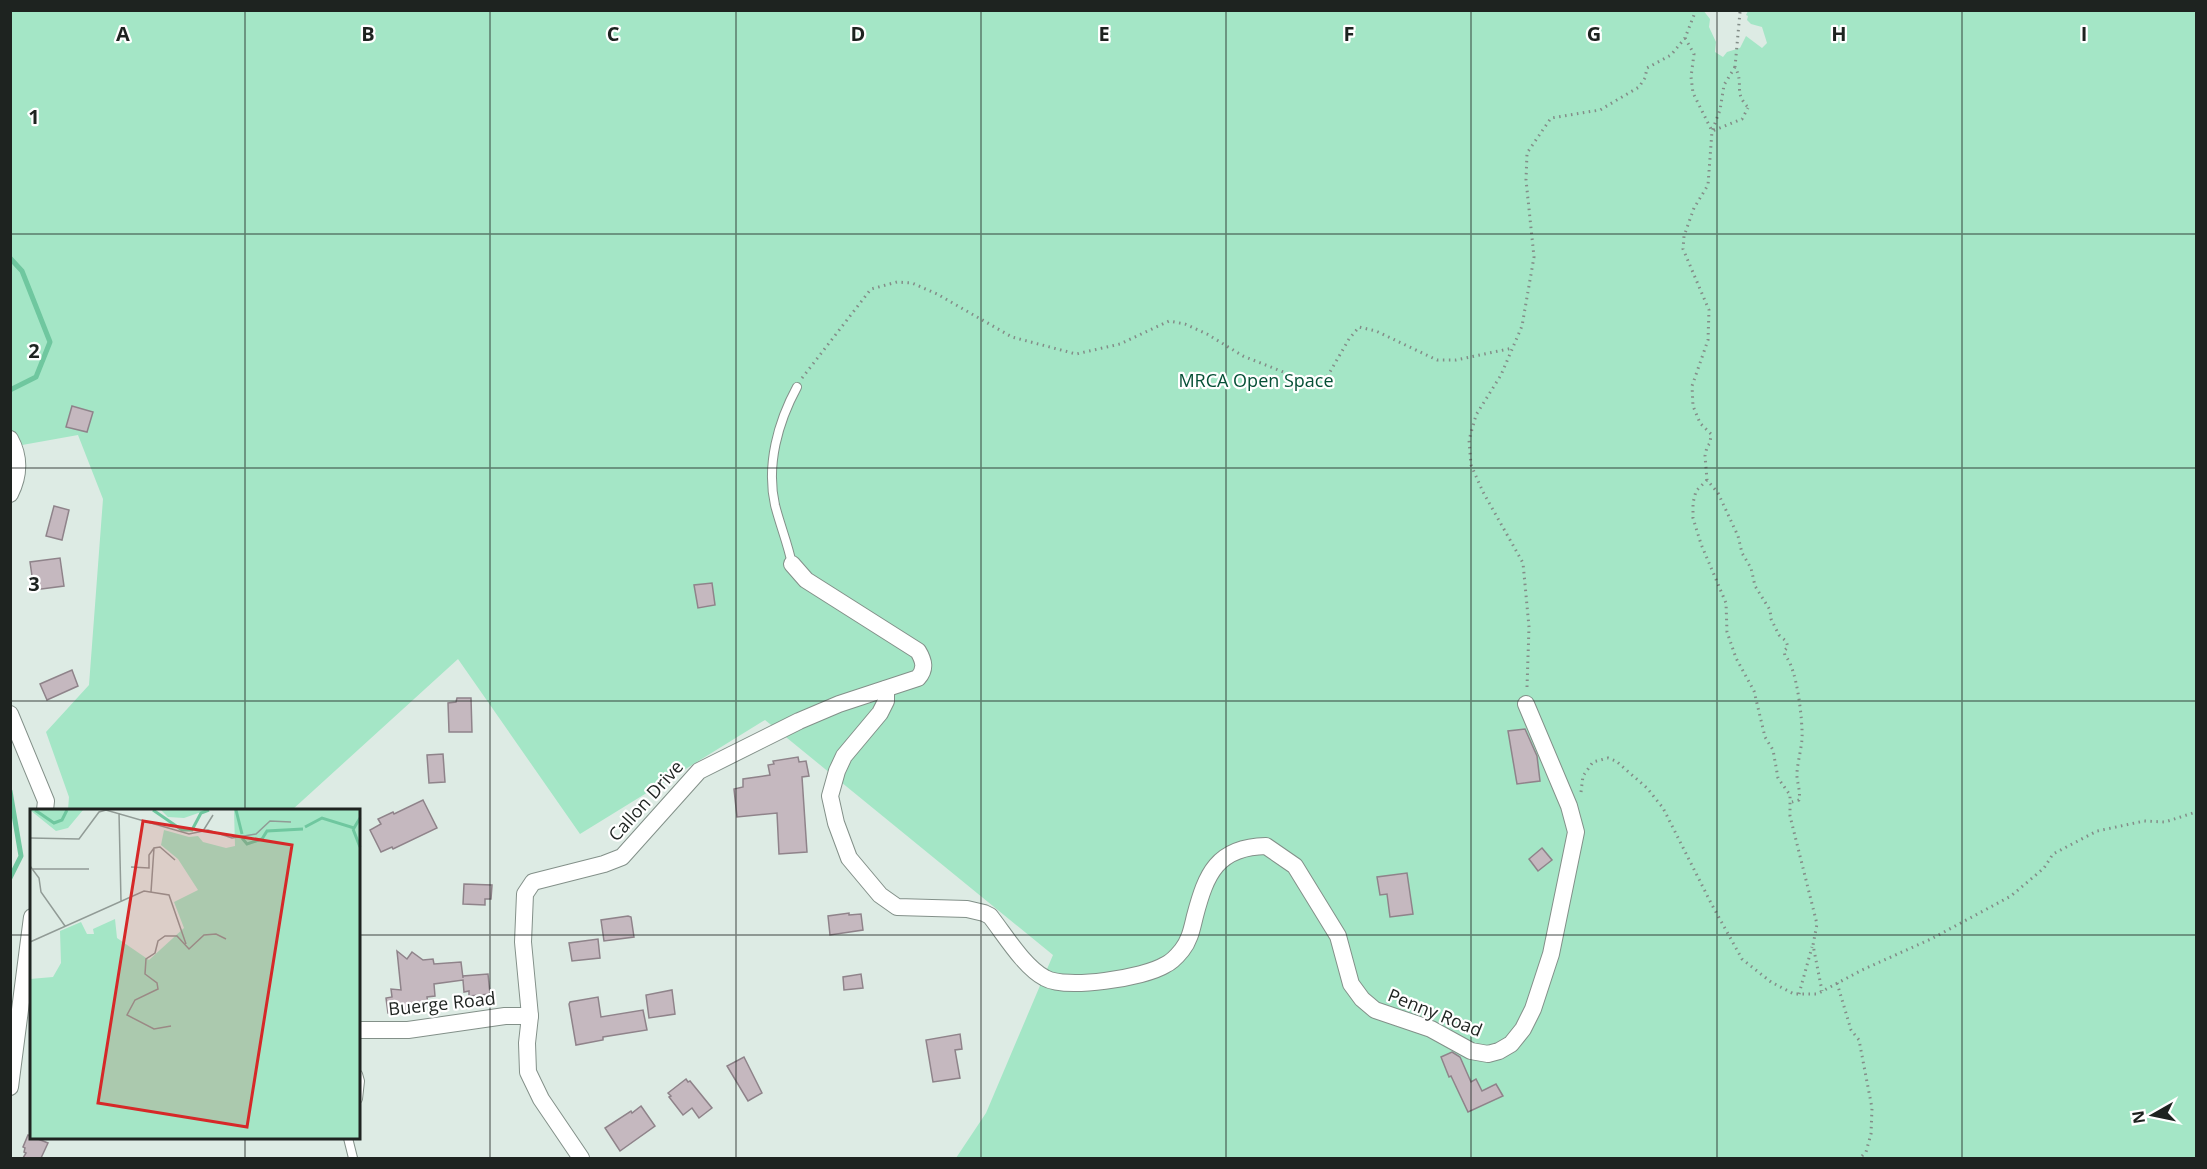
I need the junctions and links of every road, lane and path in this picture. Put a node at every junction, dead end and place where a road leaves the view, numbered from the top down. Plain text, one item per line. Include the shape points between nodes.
1 (1696, 10) edge
2 (1740, 12) dead end
3 (1684, 38) junction
4 (1735, 68) junction
5 (1712, 131) junction
6 (1513, 348) junction
7 (797, 387) joint
8 (10, 440) edge
9 (1707, 480) junction
10 (10, 494) edge
11 (792, 564) joint
12 (886, 689) junction
13 (1526, 704) joint
14 (10, 714) edge
15 (1581, 796) dead end
16 (1792, 802) junction
17 (45, 809) edge
18 (2196, 812) edge
19 (30, 932) edge
20 (1813, 945) junction
21 (1838, 983) junction
22 (1822, 991) junction
23 (1798, 994) junction
24 (530, 1016) junction
25 (360, 1030) edge
26 (10, 1087) edge
27 (348, 1139) edge
28 (352, 1158) edge
29 (581, 1158) edge
30 (1860, 1158) edge

1 - 3 path
2 - 4 path
3 - 5 path via 1694,54 1693,93
3 - 6 path via 1671,55 1647,68 1639,87 1600,110 1551,118 1527,153 1534,257 1522,326
4 - 5 path via 1724,85
4 - 5 path via 1740,98 1749,109 1742,119
5 - 9 path via 1708,185 1694,208 1683,249 1709,310 1708,340 1692,386 1693,406 1700,423 1711,434 1705,456
6 - 7 path via 1437,360 1359,327 1327,377 1306,381 1243,356 1196,329 1169,321 1120,344 1076,354 1012,337 937,294 897,282 871,289
6 - 13 path via 1476,415 1469,440 1471,465 1523,563 1529,627
7 - 11 lane via 780,423 771,474 775,505
8 - 10 street via 18,467
9 - 16 path via 1696,491 1693,518 1726,603 1727,632 1736,658 1754,691 1778,778
9 - 16 path via 1718,493 1755,586 1788,647 1784,651 1794,679 1803,737 1796,773 1799,800
11 - 12 street, Callon Drive via 806,580 918,651 923,672 918,678
12 - 13 street, Penny Road via 886,701 880,712 844,756 830,796 849,858 880,895 897,907 984,913 1031,967 1057,982 1073,984 1123,977 1167,965 1189,940 1206,881 1218,864 1240,850 1266,846 1295,866 1338,936 1351,984 1375,1011 1431,1029 1471,1051 1488,1054 1511,1044 1533,1009 1551,954 1576,832
12 - 24 street, Callon Drive via 799,721 699,771 622,857 533,882 525,894 523,942
14 - 17 street via 46,801
15 - 23 path via 1583,776 1599,759 1616,761 1647,788 1663,808 1742,959 1771,982
16 - 20 path via 1790,816 1817,924
18 - 21 path via 2164,822 2144,821 2097,831 2053,854 2044,868 2011,896
19 - 26 street
20 - 22 path
20 - 23 path
21 - 22 path
21 - 30 path via 1851,1030 1858,1040 1872,1108 1871,1134
22 - 23 path
24 - 25 street, Buerge Road via 408,1030
24 - 29 street, Callon Drive via 528,1072 541,1099
27 - 28 lane

